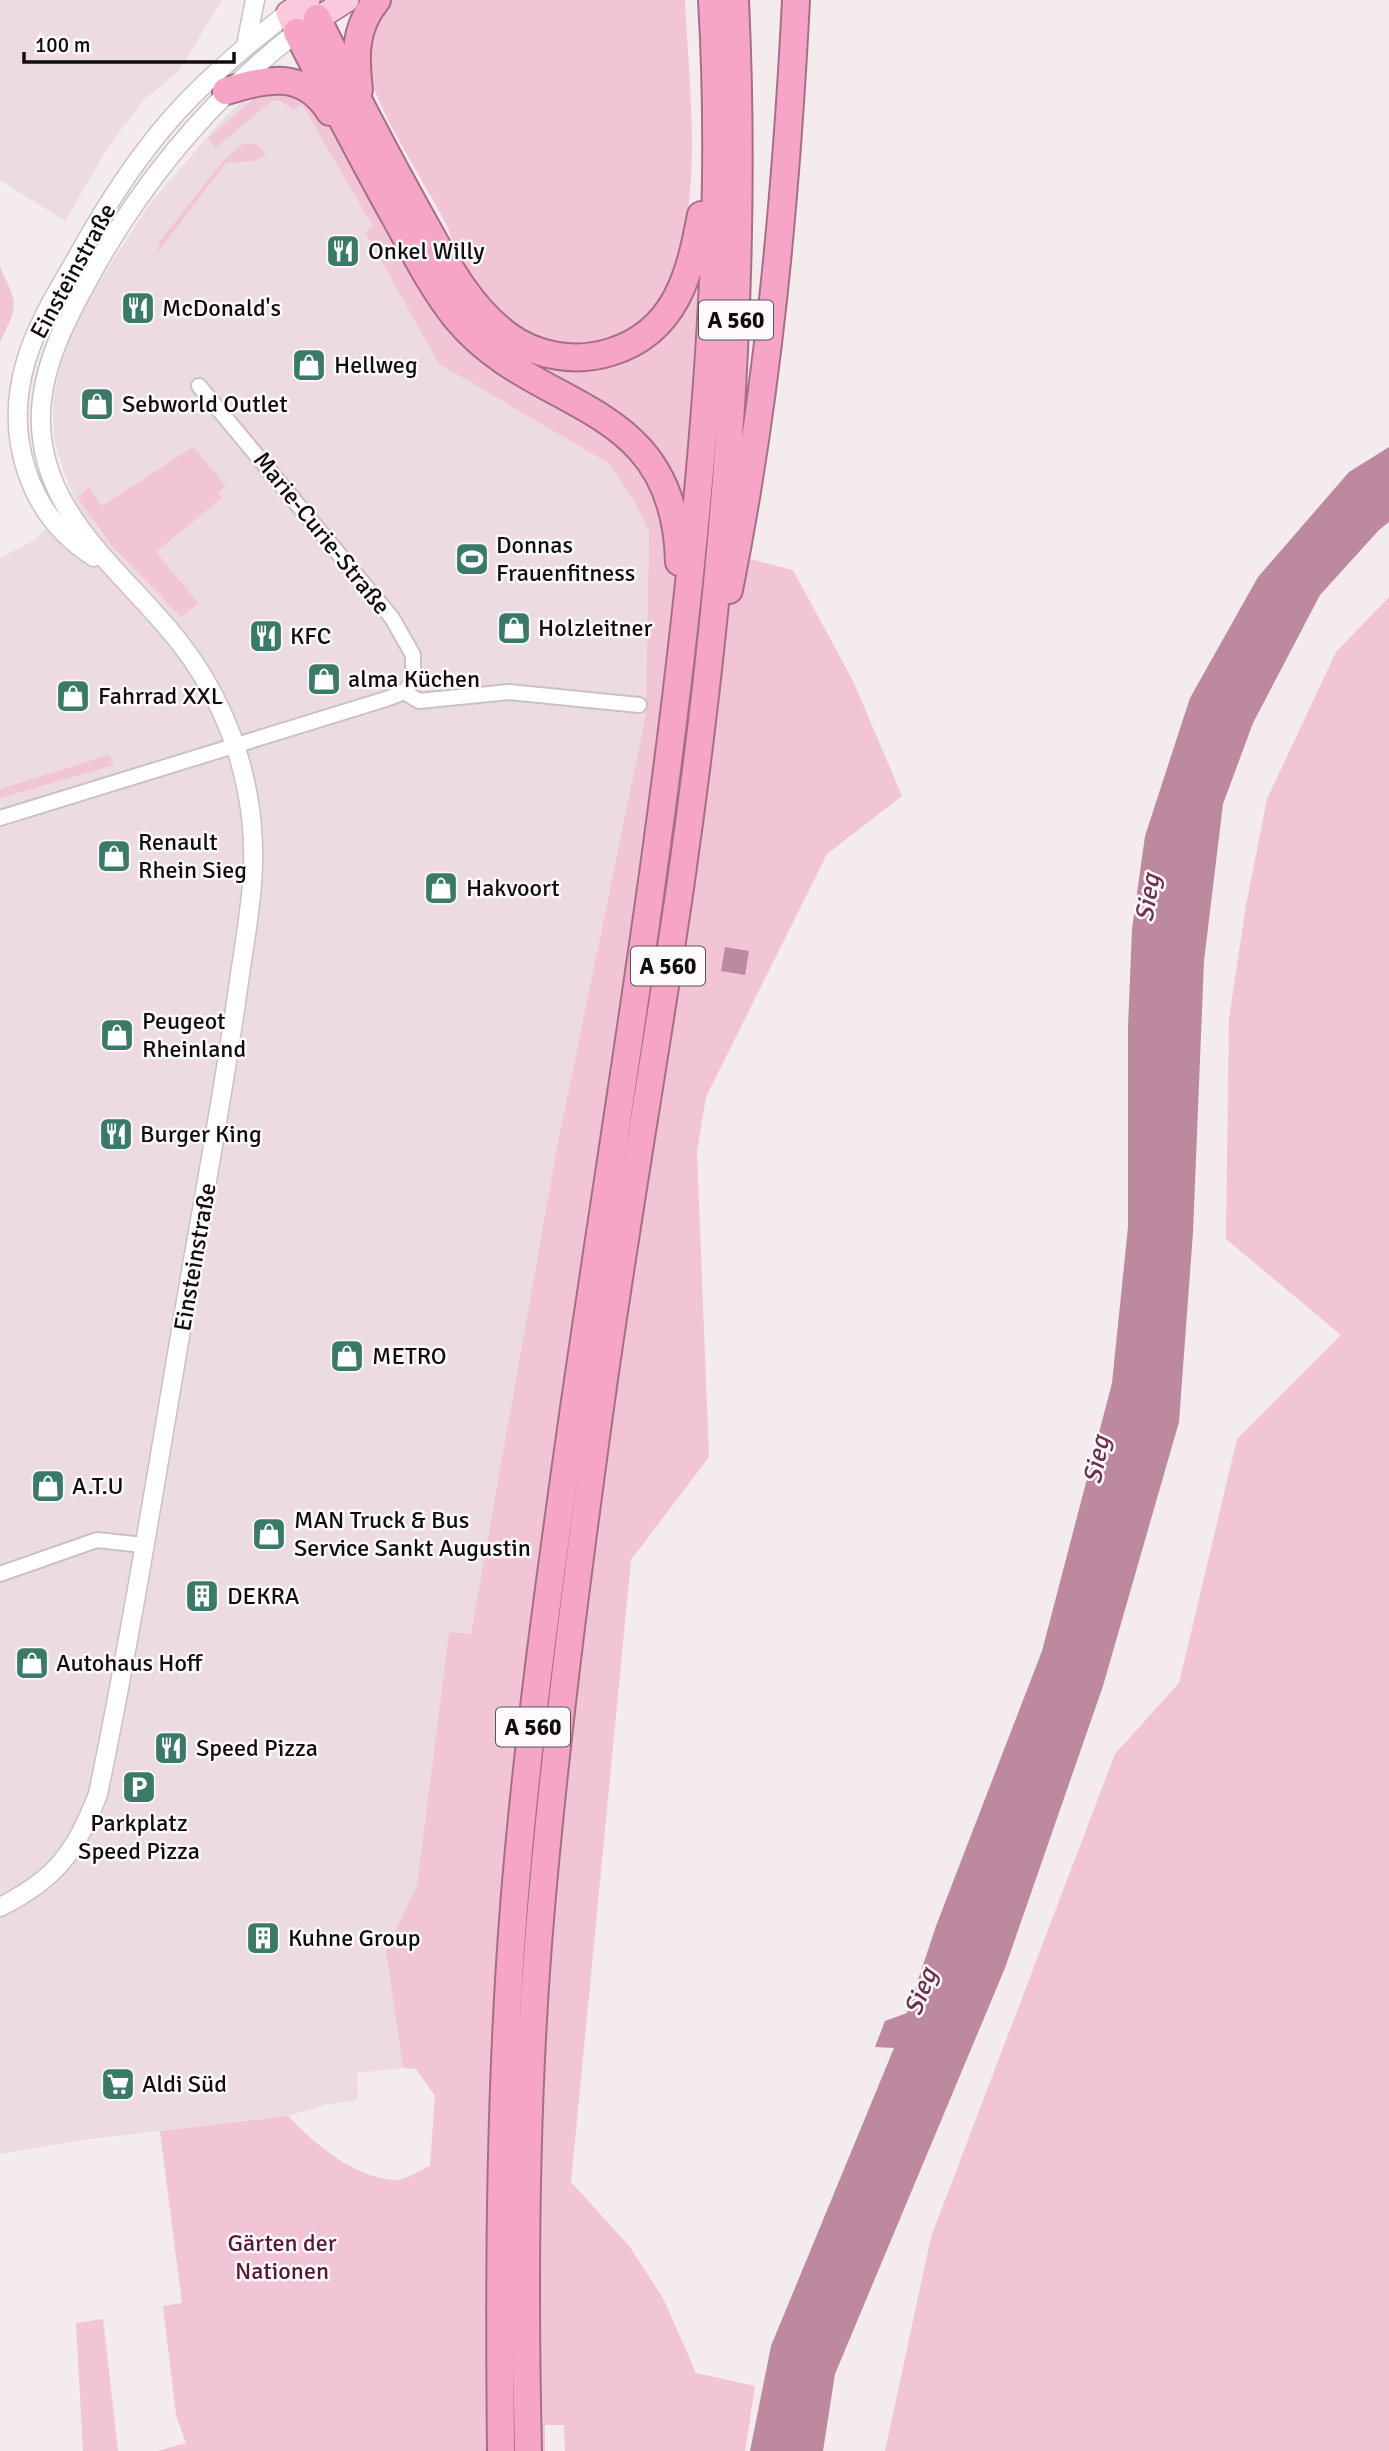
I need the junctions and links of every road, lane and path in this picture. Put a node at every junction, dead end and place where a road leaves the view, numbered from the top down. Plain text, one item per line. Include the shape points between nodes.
1 (255, 0) edge
2 (347, 0) edge
3 (377, 0) edge
4 (712, 0) edge
5 (735, 0) edge
6 (796, 0) edge
7 (304, 12) edge
8 (246, 45) junction
9 (226, 91) junction
10 (360, 103) junction
11 (715, 140) junction
12 (362, 158) junction
13 (199, 386) dead end
14 (106, 564) junction
15 (682, 658) junction
16 (404, 692) junction
17 (639, 705) dead end
18 (235, 747) junction
19 (696, 756) junction
20 (0, 818) edge
21 (143, 1545) junction
22 (0, 1574) edge
23 (0, 1907) edge
24 (501, 2451) edge
25 (528, 2451) edge

1 - 8 street
2 - 7 main road
3 - 10 highway via 366,13 357,43
4 - 11 highway, A 560
5 - 19 highway, A 560 via 740,102 738,303
6 - 19 highway via 793,90 769,349 746,506
7 - 8 street, Einsteinstraße
7 - 9 street, Einsteinstraße
7 - 10 highway
7 - 12 highway
8 - 14 street, Einsteinstraße via 176,113 128,174 65,277 26,359 18,431 31,485 56,526
9 - 12 highway via 264,80 298,84 325,104
9 - 14 street, Einsteinstraße via 164,162 117,230 58,339 44,381 41,430 53,479 70,514
10 - 11 highway via 443,257 476,305 524,346 571,358 620,350 654,327 673,305 693,259
11 - 15 highway, A 560 via 713,298
12 - 15 highway via 434,284 467,330 495,355 621,429 650,462 676,529
13 - 16 street, Marie-Curie-Straße via 392,618 415,666 414,681
14 - 18 street, Einsteinstraße via 189,655 216,701
15 - 24 highway, A 560 via 552,1571 514,1907 499,2225
16 - 17 street via 419,701 509,692
16 - 18 street
18 - 20 street
18 - 21 street, Einsteinstraße via 252,818 254,891 218,1129
19 - 25 highway, A 560 via 599,1412 552,1783 528,2122 524,2302
21 - 22 street via 97,1540
21 - 23 street, Einsteinstraße via 112,1730 98,1794 83,1834 55,1872

